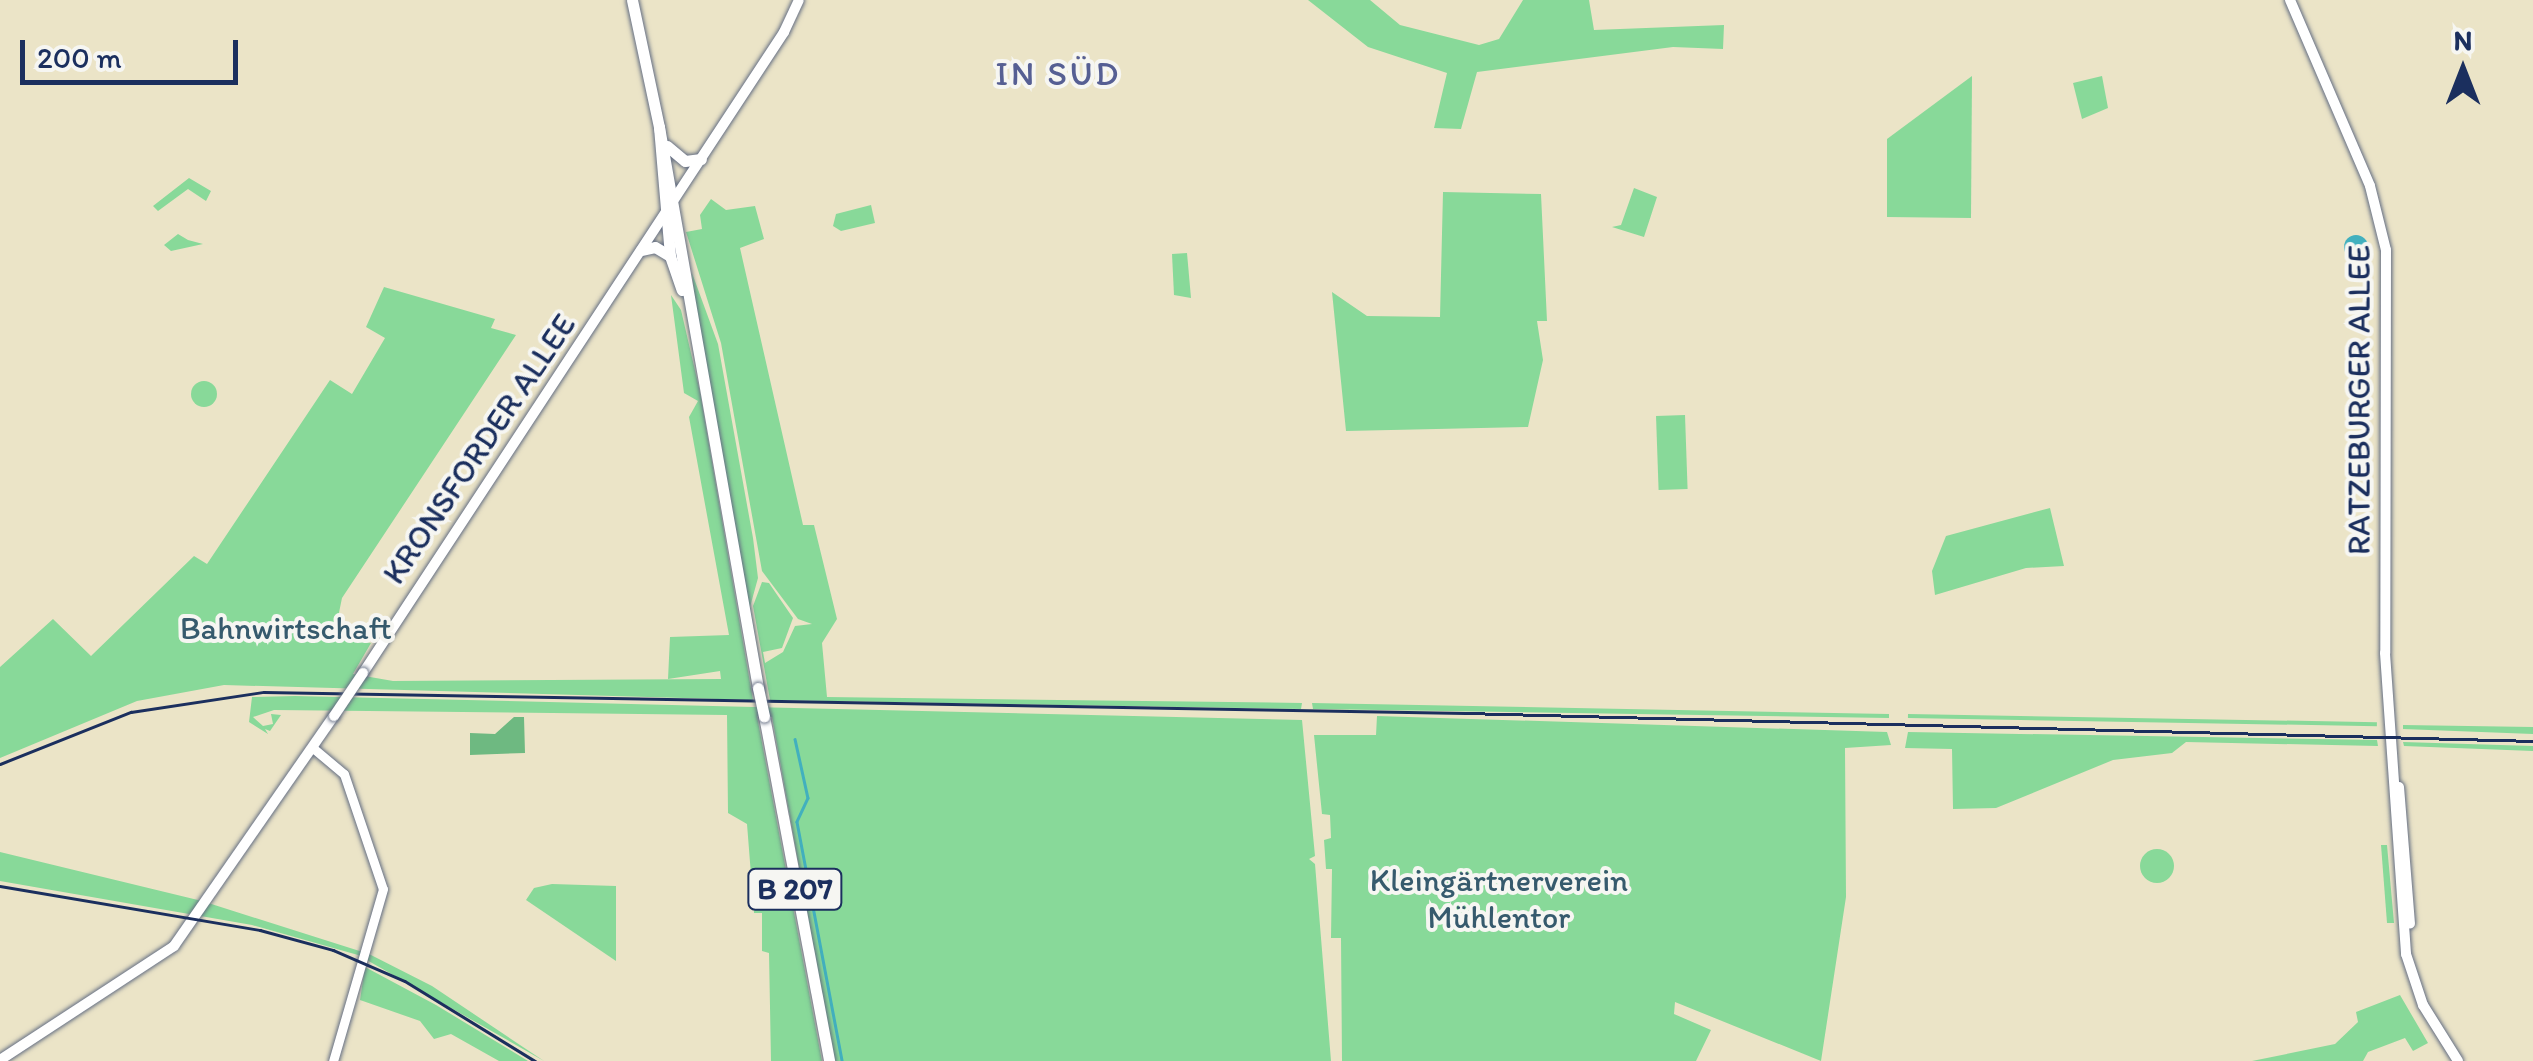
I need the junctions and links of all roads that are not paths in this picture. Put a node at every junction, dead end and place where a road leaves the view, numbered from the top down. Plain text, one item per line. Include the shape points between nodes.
1 (632, 0) edge
2 (798, 0) edge
3 (2290, 0) edge
4 (659, 128) junction
5 (666, 144) junction
6 (701, 160) junction
7 (674, 200) junction
8 (665, 214) junction
9 (642, 250) junction
10 (670, 256) junction
11 (686, 298) junction
12 (312, 748) junction
13 (0, 1060) edge
14 (333, 1061) edge
15 (829, 1061) edge
16 (2458, 1061) edge

1 - 4 main road, B 207
2 - 6 main road, KRONSFORDER ALLEE
3 - 16 main road, RATZEBURGER ALLEE via 2370,186 2386,250 2384,608 2392,758 2412,970 2434,1026
4 - 5 main road, B 207
4 - 8 main road, B 207
5 - 6 main road via 677,158
5 - 7 main road, B 207
6 - 7 main road, KRONSFORDER ALLEE
7 - 8 main road, KRONSFORDER ALLEE
7 - 11 main road, B 207
8 - 9 main road, KRONSFORDER ALLEE
8 - 10 main road, B 207
9 - 10 main road
9 - 12 main road, KRONSFORDER ALLEE, bridge
10 - 11 main road, B 207
11 - 15 main road, B 207, bridge
12 - 13 main road, KRONSFORDER ALLEE via 174,946
12 - 14 street via 351,788 383,890

